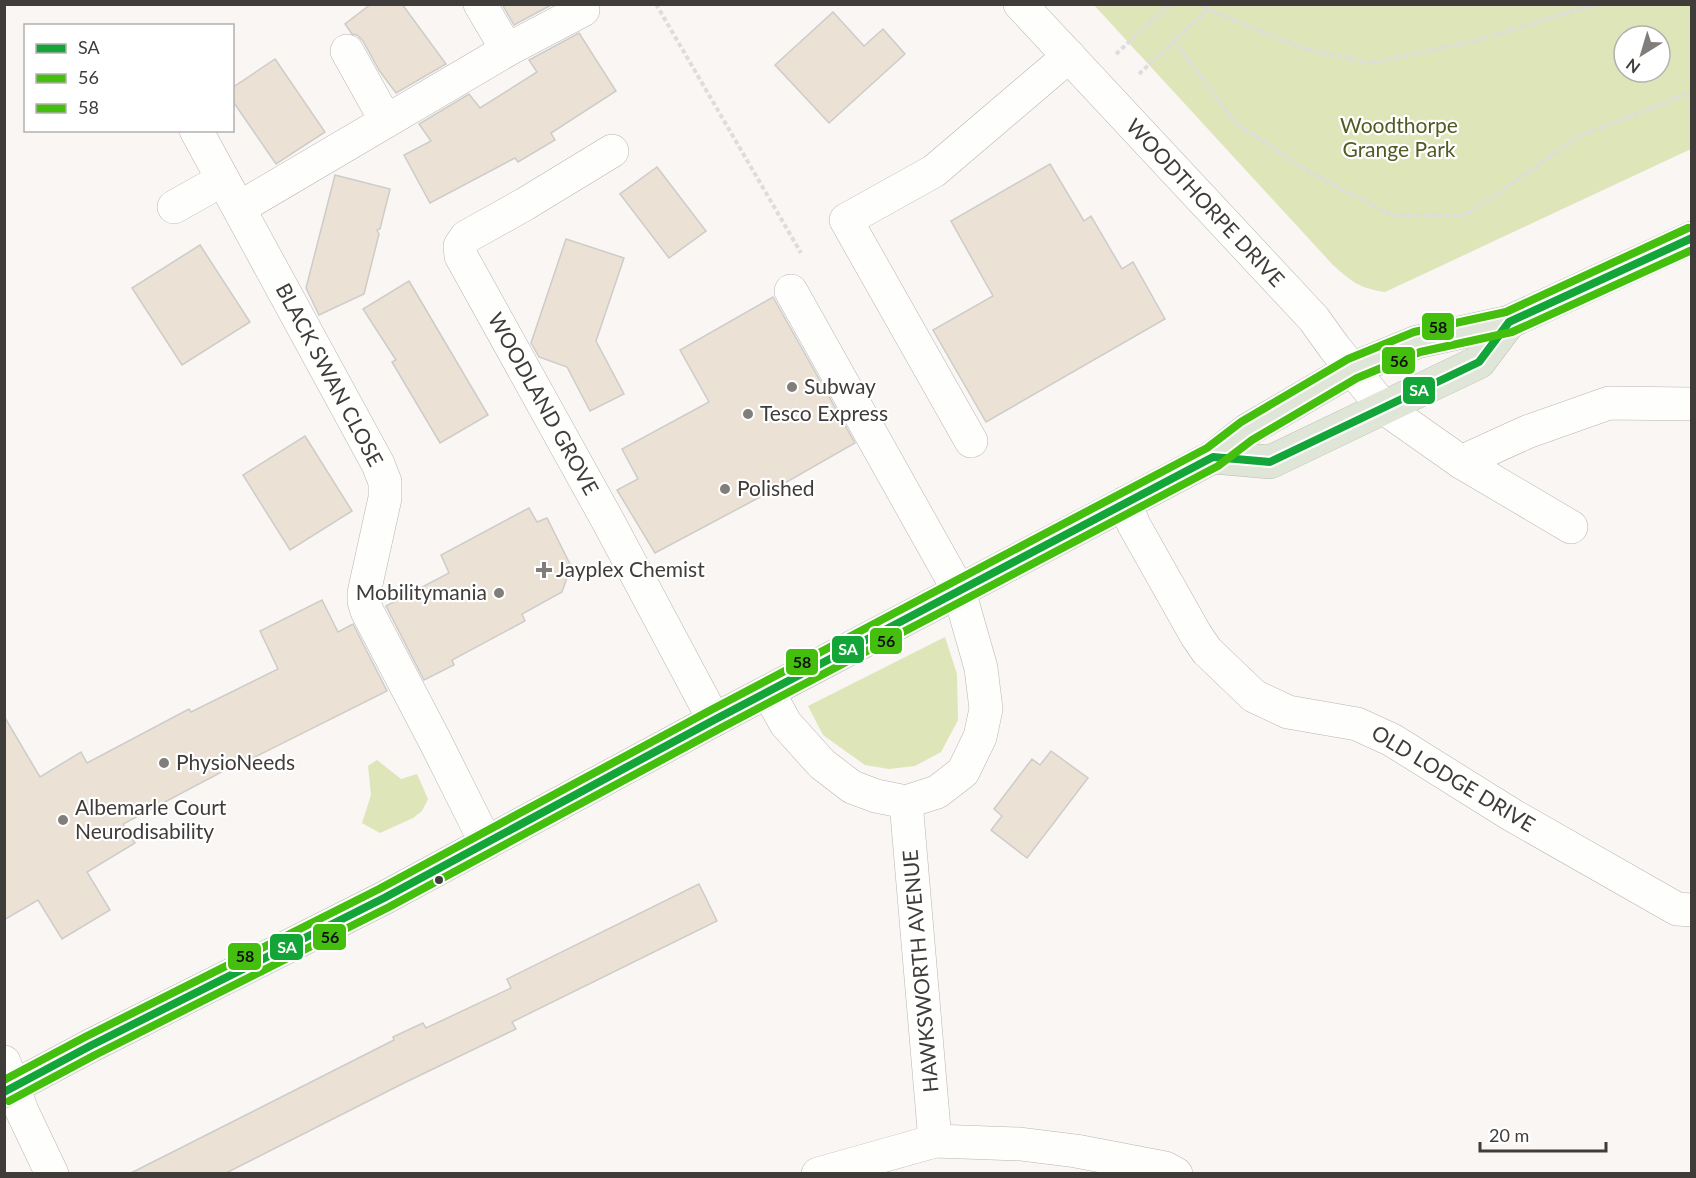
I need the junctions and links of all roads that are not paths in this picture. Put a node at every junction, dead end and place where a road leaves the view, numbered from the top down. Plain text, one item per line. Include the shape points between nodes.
1 (480, 4) edge
2 (1020, 4) edge
3 (583, 10) dead end
4 (507, 50) junction
5 (347, 51) dead end
6 (1090, 79) junction
7 (386, 122) junction
8 (197, 132) edge
9 (612, 151) dead end
10 (222, 180) junction
11 (174, 207) dead end
12 (239, 208) junction
13 (1692, 238) edge
14 (791, 291) dead end
15 (1509, 322) junction
16 (1352, 369) junction
17 (1692, 404) edge
18 (1383, 407) junction
19 (971, 441) dead end
20 (1213, 457) junction
21 (1461, 462) junction
22 (1125, 503) junction
23 (1571, 527) dead end
24 (959, 591) junction
25 (768, 692) junction
26 (714, 720) junction
27 (906, 802) junction
28 (486, 843) junction
29 (1692, 910) edge
30 (7, 1081) edge
31 (935, 1141) junction
32 (52, 1173) edge
33 (818, 1173) edge
34 (1176, 1173) edge

1 - 4 street
2 - 6 street, WOODTHORPE DRIVE
3 - 4 street
4 - 7 street
5 - 7 street
6 - 16 street, WOODTHORPE DRIVE via 1314,320
6 - 19 street via 846,220
7 - 12 street
8 - 10 street, BLACK SWAN CLOSE
9 - 26 street, WOODLAND GROVE via 466,237 460,246 461,256
10 - 11 street
10 - 12 street, BLACK SWAN CLOSE
12 - 28 street, BLACK SWAN CLOSE via 378,464 385,482 385,498 364,601
13 - 15 highway
14 - 24 street
15 - 16 highway via 1417,342
15 - 18 highway via 1479,362
16 - 18 street, WOODTHORPE DRIVE
16 - 20 highway via 1246,431
17 - 21 street via 1609,403 1527,432
18 - 20 highway via 1270,462
18 - 21 street, WOODTHORPE DRIVE
20 - 22 highway
21 - 23 street, WOODTHORPE DRIVE
22 - 24 highway
22 - 29 street, OLD LODGE DRIVE via 1196,635 1207,651 1254,696 1288,712 1368,728 1677,909
24 - 25 highway
24 - 27 street via 981,668 986,709 980,737 963,772 937,792
25 - 26 highway
25 - 27 street via 786,724 822,764 852,787
26 - 28 highway
27 - 31 street, HAWKSWORTH AVENUE
28 - 30 highway via 90,1046
30 - 32 street
31 - 33 street
31 - 34 street via 1020,1144 1076,1151

